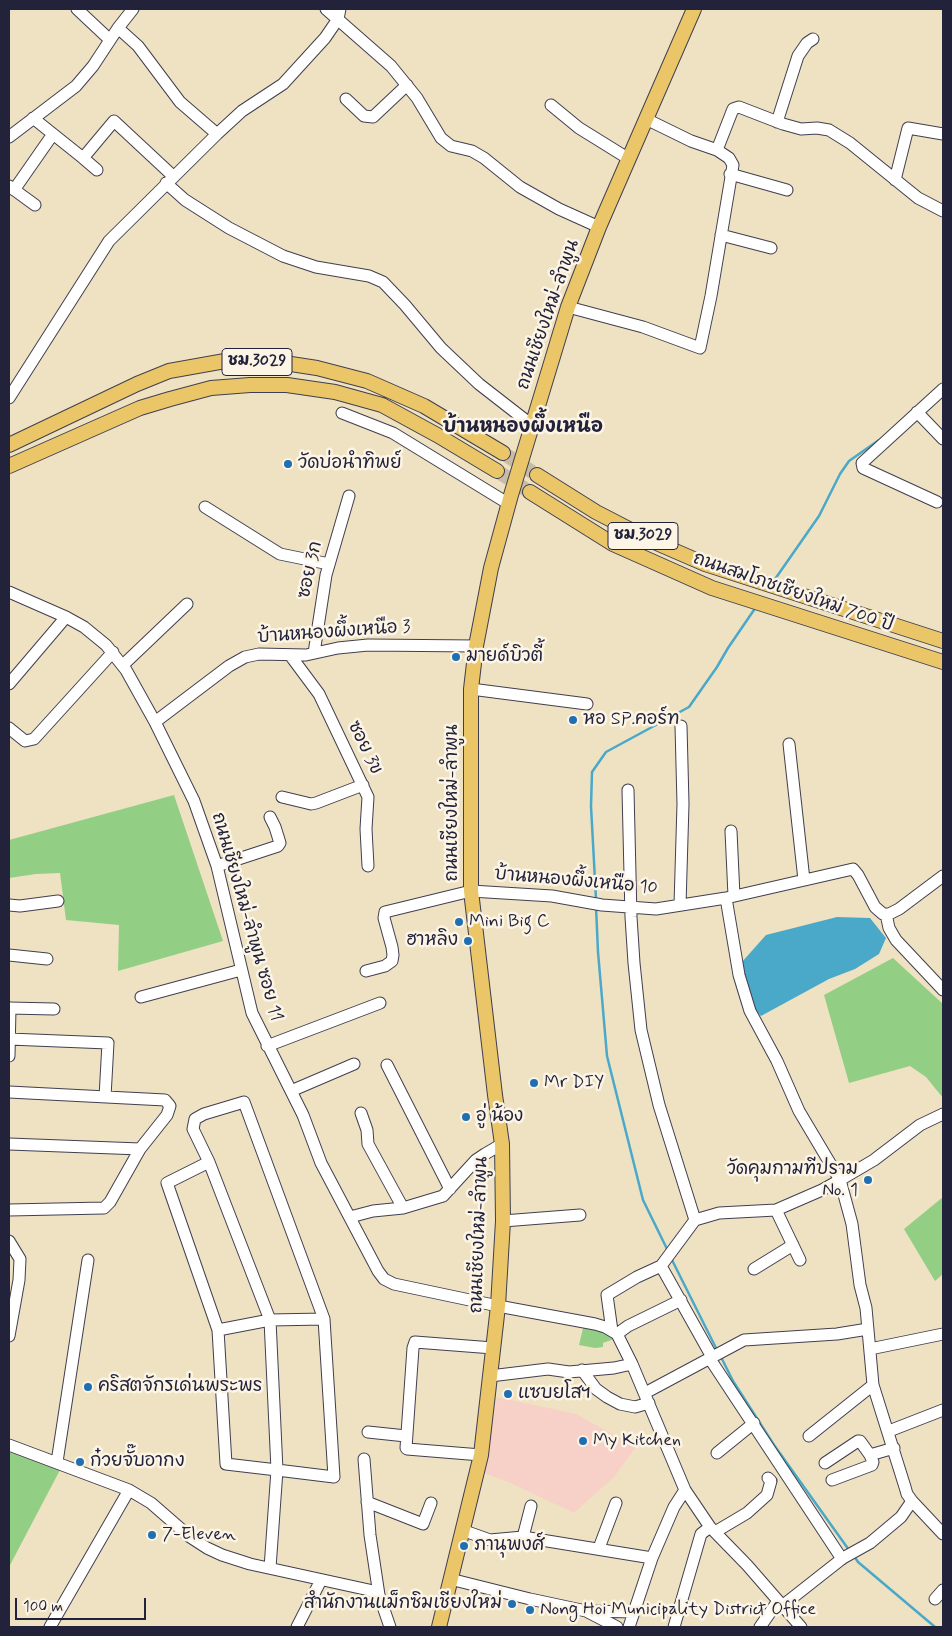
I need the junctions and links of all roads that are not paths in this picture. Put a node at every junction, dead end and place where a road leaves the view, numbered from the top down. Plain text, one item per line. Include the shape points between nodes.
1 (133, 9) edge
2 (326, 9) edge
3 (694, 9) edge
4 (80, 10) edge
5 (339, 14) edge
6 (118, 28) junction
7 (813, 39) dead end
8 (110, 40) junction
9 (407, 85) junction
10 (346, 99) dead end
11 (551, 105) dead end
12 (33, 118) junction
13 (646, 119) junction
14 (777, 122) junction
15 (53, 134) junction
16 (217, 134) junction
17 (943, 134) edge
18 (9, 138) edge
19 (717, 150) junction
20 (83, 158) junction
21 (629, 159) junction
22 (732, 169) junction
23 (97, 170) dead end
24 (170, 179) junction
25 (895, 180) junction
26 (11, 188) edge
27 (787, 190) dead end
28 (35, 205) dead end
29 (943, 211) edge
30 (599, 227) junction
31 (721, 235) junction
32 (771, 248) dead end
33 (568, 307) junction
34 (943, 389) edge
35 (9, 398) edge
36 (917, 412) junction
37 (342, 413) dead end
38 (532, 426) junction
39 (943, 439) edge
40 (9, 445) edge
41 (502, 453) tunnel mouth
42 (9, 466) edge
43 (497, 471) tunnel mouth
44 (537, 475) tunnel mouth
45 (530, 492) tunnel mouth
46 (350, 496) dead end
47 (937, 502) dead end
48 (509, 504) junction
49 (204, 507) dead end
50 (329, 564) junction
51 (9, 592) edge
52 (187, 604) dead end
53 (66, 617) junction
54 (943, 642) edge
55 (476, 646) junction
56 (113, 652) junction
57 (314, 653) junction
58 (290, 656) junction
59 (943, 662) edge
60 (123, 665) junction
61 (9, 684) edge
62 (472, 689) junction
63 (586, 704) dead end
64 (155, 722) junction
65 (681, 726) dead end
66 (9, 728) edge
67 (788, 744) dead end
68 (363, 786) junction
69 (628, 790) dead end
70 (282, 798) dead end
71 (270, 817) dead end
72 (731, 831) dead end
73 (217, 866) junction
74 (368, 866) dead end
75 (943, 876) edge
76 (804, 880) junction
77 (471, 891) junction
78 (730, 897) junction
79 (58, 901) dead end
80 (9, 905) edge
81 (680, 905) junction
82 (631, 908) junction
83 (886, 914) junction
84 (9, 955) edge
85 (47, 959) dead end
86 (241, 970) junction
87 (366, 971) dead end
88 (943, 990) edge
89 (141, 997) dead end
90 (380, 1003) dead end
91 (9, 1008) edge
92 (54, 1009) dead end
93 (9, 1039) edge
94 (267, 1046) junction
95 (9, 1056) edge
96 (354, 1064) dead end
97 (387, 1065) dead end
98 (9, 1092) edge
99 (291, 1092) junction
100 (105, 1097) junction
101 (361, 1113) dead end
102 (943, 1114) edge
103 (9, 1144) edge
104 (502, 1144) junction
105 (140, 1149) junction
106 (209, 1162) junction
107 (840, 1180) junction
108 (450, 1189) junction
109 (403, 1208) junction
110 (9, 1210) edge
111 (776, 1210) junction
112 (350, 1216) junction
113 (580, 1216) dead end
114 (695, 1220) junction
115 (503, 1221) junction
116 (9, 1241) edge
117 (793, 1245) junction
118 (88, 1260) dead end
119 (800, 1260) dead end
120 (662, 1266) junction
121 (754, 1269) dead end
122 (14, 1280) edge
123 (682, 1300) junction
124 (498, 1306) junction
125 (324, 1319) junction
126 (270, 1320) junction
127 (868, 1329) junction
128 (218, 1330) junction
129 (614, 1332) junction
130 (943, 1334) edge
131 (9, 1336) edge
132 (493, 1348) junction
133 (870, 1349) junction
134 (711, 1358) junction
135 (632, 1364) junction
136 (582, 1370) junction
137 (490, 1376) junction
138 (874, 1385) junction
139 (647, 1398) junction
140 (943, 1410) edge
141 (754, 1423) junction
142 (889, 1431) junction
143 (368, 1432) dead end
144 (406, 1436) junction
145 (810, 1436) dead end
146 (9, 1445) edge
147 (894, 1448) junction
148 (717, 1453) dead end
149 (481, 1455) junction
150 (870, 1455) junction
151 (364, 1459) dead end
152 (57, 1462) junction
153 (825, 1463) dead end
154 (277, 1470) junction
155 (768, 1478) dead end
156 (832, 1480) dead end
157 (129, 1490) junction
158 (685, 1490) junction
159 (912, 1501) junction
160 (367, 1502) junction
161 (431, 1503) dead end
162 (616, 1503) dead end
163 (532, 1506) dead end
164 (712, 1529) junction
165 (462, 1530) junction
166 (943, 1534) edge
167 (523, 1536) junction
168 (598, 1548) junction
169 (652, 1558) junction
170 (842, 1558) junction
171 (270, 1568) junction
172 (450, 1579) junction
173 (320, 1580) junction
174 (943, 1590) edge
175 (379, 1595) junction
176 (935, 1599) dead end
177 (780, 1603) junction
178 (586, 1611) junction
179 (634, 1612) junction
180 (50, 1627) edge
181 (296, 1627) edge
182 (390, 1627) edge
183 (438, 1627) edge
184 (617, 1627) edge
185 (629, 1627) edge
186 (674, 1627) edge
187 (760, 1627) edge
188 (801, 1627) edge

1 - 6 street
2 - 5 street
3 - 13 main road, ถนนเชียงใหม่-ลำพูน
4 - 8 street
5 - 9 street
5 - 16 street via 325,38 283,84 242,111
6 - 8 street
6 - 16 street via 138,46 180,102
7 - 14 street via 798,56
8 - 12 street via 76,86
9 - 10 street via 373,117 364,116
9 - 30 street via 442,138 451,146 472,151 520,186
11 - 21 street via 579,128
12 - 15 street
12 - 18 street
13 - 19 street
13 - 21 main road, ถนนเชียงใหม่-ลำพูน
14 - 19 street via 739,107 733,109
14 - 25 street via 801,129 828,130 850,143
15 - 20 street
15 - 26 street
16 - 24 street
17 - 25 street via 908,128
19 - 22 street via 729,158
20 - 23 street
20 - 24 street via 114,121
21 - 30 main road, ถนนเชียงใหม่-ลำพูน
22 - 27 street
22 - 31 street
24 - 35 street via 109,241
24 - 38 street via 185,200 283,256 383,282 441,348
25 - 29 street via 918,198
26 - 28 street
30 - 33 main road, ถนนเชียงใหม่-ลำพูน
31 - 32 street
31 - 33 street via 700,348 643,327
33 - 38 main road, ถนนเชียงใหม่-ลำพูน
34 - 36 street
36 - 39 street
36 - 47 street via 862,466
37 - 48 street via 393,433
38 - 48 main road, ถนนเชียงใหม่-ลำพูน
40 - 41 main road, ชม.3029 via 168,372 225,362 278,362 367,381 424,406
42 - 43 main road, ชม.3029 via 162,401 211,388 287,385 335,392 382,405
44 - 54 main road, ถนนสมโภชเชียงใหม่ 700 ปี / ชม.3029 via 596,512 705,564
45 - 59 main road, ถนนสมโภชเชียงใหม่ 700 ปี / ชม.3029 via 613,544 712,588
46 - 50 street, ซอย 3ก
48 - 55 main road, ถนนเชียงใหม่-ลำพูน via 491,568
49 - 50 street via 280,554
50 - 57 street, ซอย 3ก
51 - 53 street, ถนนเชียงใหม่-ลำพูน ซอย 11
52 - 60 street
53 - 56 street, ถนนเชียงใหม่-ลำพูน ซอย 11 via 84,627
53 - 61 street
55 - 57 street, บ้านหนองผึ้งเหนือ 3 via 368,645
55 - 62 main road, ถนนเชียงใหม่-ลำพูน
56 - 60 street, ถนนเชียงใหม่-ลำพูน ซอย 11
56 - 66 street via 34,739 25,741
57 - 58 street, บ้านหนองผึ้งเหนือ 3
58 - 64 street, บ้านหนองผึ้งเหนือ 3 via 259,654 245,657
58 - 68 street, ซอย 3ข via 319,694
60 - 64 street, ถนนเชียงใหม่-ลำพูน ซอย 11
62 - 63 street
62 - 77 main road, ถนนเชียงใหม่-ลำพูน
64 - 73 street, ถนนเชียงใหม่-ลำพูน ซอย 11 via 194,801
65 - 81 street
67 - 76 street
68 - 70 street via 311,804
68 - 74 street, ซอย 3ข via 368,797
69 - 82 street
71 - 73 street via 280,843 278,846
72 - 78 street
73 - 86 street, ถนนเชียงใหม่-ลำพูน ซอย 11
75 - 83 street via 899,909
76 - 78 street, บ้านหนองผึ้งเหนือ 10
76 - 83 street, บ้านหนองผึ้งเหนือ 10 via 854,869 875,907
77 - 82 street, บ้านหนองผึ้งเหนือ 10 via 552,896
77 - 87 street, บ้านหนองผึ้งเหนือ 10 via 385,912 392,961
77 - 104 main road, ถนนเชียงใหม่-ลำพูน
78 - 81 street, บ้านหนองผึ้งเหนือ 10
78 - 107 street via 739,975 750,1011 799,1111
79 - 80 street
81 - 82 street, บ้านหนองผึ้งเหนือ 10 via 656,909
82 - 114 street via 641,1030 658,1105
83 - 88 street via 896,940
84 - 85 street
86 - 89 street
86 - 94 street, ถนนเชียงใหม่-ลำพูน ซอย 11 via 252,1013
90 - 94 street
91 - 92 street
91 - 93 street
93 - 95 street
93 - 100 street via 108,1043
94 - 99 street, ถนนเชียงใหม่-ลำพูน ซอย 11
96 - 99 street
97 - 108 street
98 - 100 street
99 - 112 street, ถนนเชียงใหม่-ลำพูน ซอย 11 via 321,1163
100 - 105 street via 165,1100 170,1106 167,1116
101 - 109 street via 368,1144
102 - 107 street via 920,1125 874,1160
103 - 105 street
104 - 108 street via 476,1160
104 - 115 main road, ถนนเชียงใหม่-ลำพูน
105 - 110 street via 104,1208
106 - 125 street via 193,1129 195,1119 244,1102
106 - 126 street
106 - 128 street via 167,1183
107 - 111 street
107 - 127 street via 852,1224
108 - 109 street via 443,1196
109 - 112 street
111 - 114 street via 719,1212
111 - 117 street
112 - 124 street, ถนนเชียงใหม่-ลำพูน ซอย 11 via 384,1279 394,1284
113 - 115 street
114 - 120 street
115 - 124 main road, ถนนเชียงใหม่-ลำพูน
116 - 122 street via 20,1259
117 - 119 street
117 - 121 street
118 - 152 street
120 - 123 street
120 - 129 street via 606,1295
122 - 131 street
123 - 129 street
123 - 134 street
124 - 129 street, ถนนเชียงใหม่-ลำพูน ซอย 11 via 595,1324
124 - 132 main road, ถนนเชียงใหม่-ลำพูน
125 - 126 street
125 - 154 street via 334,1477
126 - 128 street
126 - 154 street
127 - 133 street
127 - 134 street via 744,1340
128 - 154 street via 226,1464
129 - 135 street
130 - 133 street
132 - 137 main road, ถนนเชียงใหม่-ลำพูน
132 - 144 street via 416,1342
133 - 138 street
134 - 139 street
134 - 141 street
135 - 136 street
135 - 139 street
136 - 137 street via 548,1369
136 - 139 street via 596,1388 620,1404 635,1407
137 - 149 main road, ถนนเชียงใหม่-ลำพูน
138 - 142 street
138 - 145 street
139 - 158 street
140 - 142 street
141 - 148 street
141 - 170 street
142 - 147 street
143 - 144 street
144 - 149 street via 408,1449
146 - 152 street
147 - 150 street
147 - 159 street
149 - 165 main road, ถนนเชียงใหม่-ลำพูน
150 - 153 street via 858,1440
150 - 156 street via 872,1465
151 - 160 street
152 - 157 street
154 - 171 street
155 - 164 street via 771,1481 766,1495 747,1513
157 - 171 street via 151,1503 207,1548
157 - 180 street
158 - 164 street
158 - 169 street
159 - 166 street
159 - 170 street via 901,1517 870,1543
160 - 161 street via 422,1524
160 - 175 street
162 - 168 street
163 - 167 street
164 - 177 street
164 - 186 street via 701,1534
165 - 167 street via 490,1540
165 - 172 main road, ถนนเชียงใหม่-ลำพูน
167 - 168 street
168 - 169 street
169 - 179 street
170 - 177 street
171 - 173 street
172 - 178 street
172 - 183 main road, ถนนเชียงใหม่-ลำพูน
173 - 175 street
173 - 181 street
174 - 176 street
175 - 182 street
177 - 187 street
177 - 188 street
178 - 179 street
178 - 184 street
179 - 185 street

